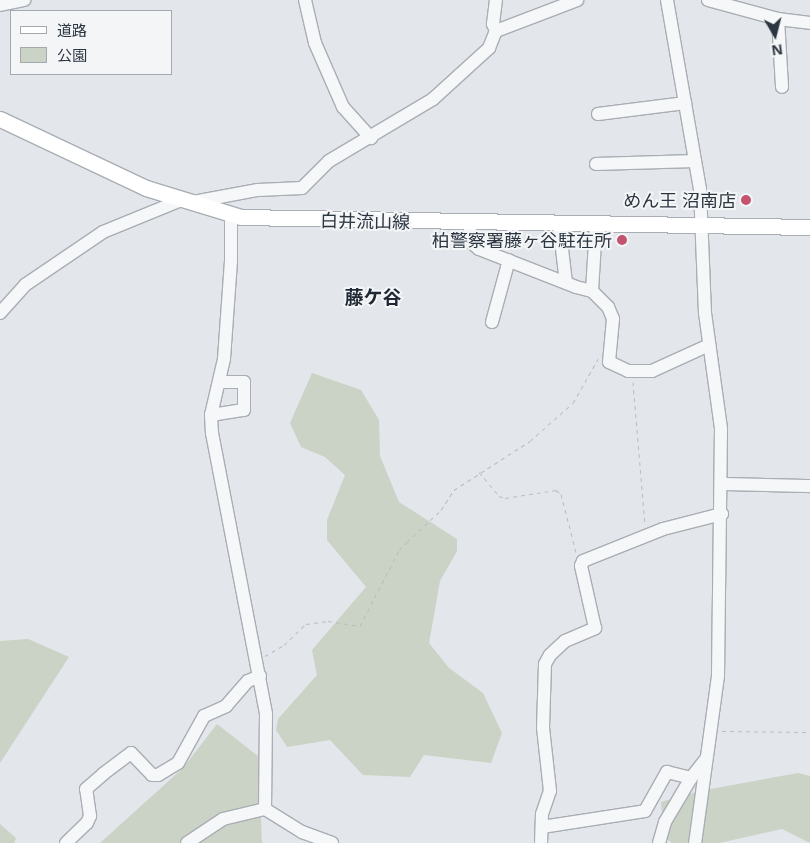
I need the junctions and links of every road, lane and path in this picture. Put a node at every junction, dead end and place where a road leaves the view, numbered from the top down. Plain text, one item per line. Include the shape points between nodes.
1 (24, 0) edge
2 (305, 0) edge
3 (496, 0) edge
4 (577, 0) edge
5 (666, 0) edge
6 (708, 0) edge
7 (0, 5) edge
8 (778, 19) junction
9 (810, 23) edge
10 (496, 31) junction
11 (782, 87) dead end
12 (685, 103) junction
13 (598, 114) dead end
14 (0, 119) edge
15 (371, 138) junction
16 (696, 161) junction
17 (596, 164) dead end
18 (183, 202) junction
19 (231, 216) junction
20 (469, 223) junction
21 (559, 224) junction
22 (596, 225) junction
23 (700, 226) junction
24 (810, 227) edge
25 (509, 260) junction
26 (566, 283) junction
27 (592, 291) junction
28 (0, 312) edge
29 (492, 322) dead end
30 (709, 344) junction
31 (609, 362) junction
32 (632, 372) junction
33 (220, 382) junction
34 (211, 415) junction
35 (479, 471) junction
36 (722, 484) junction
37 (810, 486) edge
38 (722, 514) junction
39 (646, 536) junction
40 (582, 564) junction
41 (258, 660) junction
42 (260, 676) junction
43 (712, 731) junction
44 (810, 732) edge
45 (708, 757) junction
46 (691, 778) junction
47 (265, 809) junction
48 (542, 827) junction
49 (66, 843) edge
50 (187, 843) edge
51 (332, 843) edge
52 (541, 843) edge
53 (659, 843) edge
54 (695, 843) edge

1 - 7 street
2 - 15 street via 315,43 340,100
3 - 10 street via 493,24
4 - 10 street
5 - 12 street
6 - 8 street
8 - 9 street
8 - 11 street
10 - 15 street via 489,48 433,99
12 - 13 street
12 - 16 street
14 - 18 main road, 白井流山線
15 - 18 street via 329,161 302,188 258,190
16 - 17 street
16 - 23 street
18 - 19 main road, 白井流山線
18 - 28 street via 103,232 25,285
19 - 20 main road, 白井流山線
19 - 33 street via 231,261
20 - 21 main road, 白井流山線
20 - 25 street via 472,243
21 - 22 main road, 白井流山線
21 - 26 street
22 - 23 main road, 白井流山線
22 - 27 street
23 - 24 main road, 白井流山線
23 - 30 street
25 - 26 street
25 - 29 street
26 - 27 street
27 - 31 street via 608,307 613,319
30 - 32 street via 652,372
30 - 36 street via 721,429
31 - 32 street
31 - 35 path via 598,359 573,403 549,426
32 - 39 path
33 - 34 street
33 - 34 street via 244,382 244,410
34 - 41 street
35 - 40 path via 499,496 556,490
35 - 41 path via 454,490 441,510 399,550 360,626 328,621 306,624 284,645
36 - 37 street
36 - 38 street
38 - 39 street via 685,522
38 - 43 street via 720,639
39 - 40 street
40 - 48 street via 595,628 565,641 545,664 543,728 550,791 542,814
41 - 42 street
42 - 47 street via 267,731
42 - 49 street via 248,681 226,706 204,716 183,757 172,767 152,774 131,753 103,774 86,789 90,816 87,822
43 - 44 path
43 - 45 street
45 - 46 street
45 - 54 street
46 - 48 street via 667,772 645,811
46 - 53 street via 665,822
47 - 50 street via 223,819
47 - 51 street via 302,832
48 - 52 street

